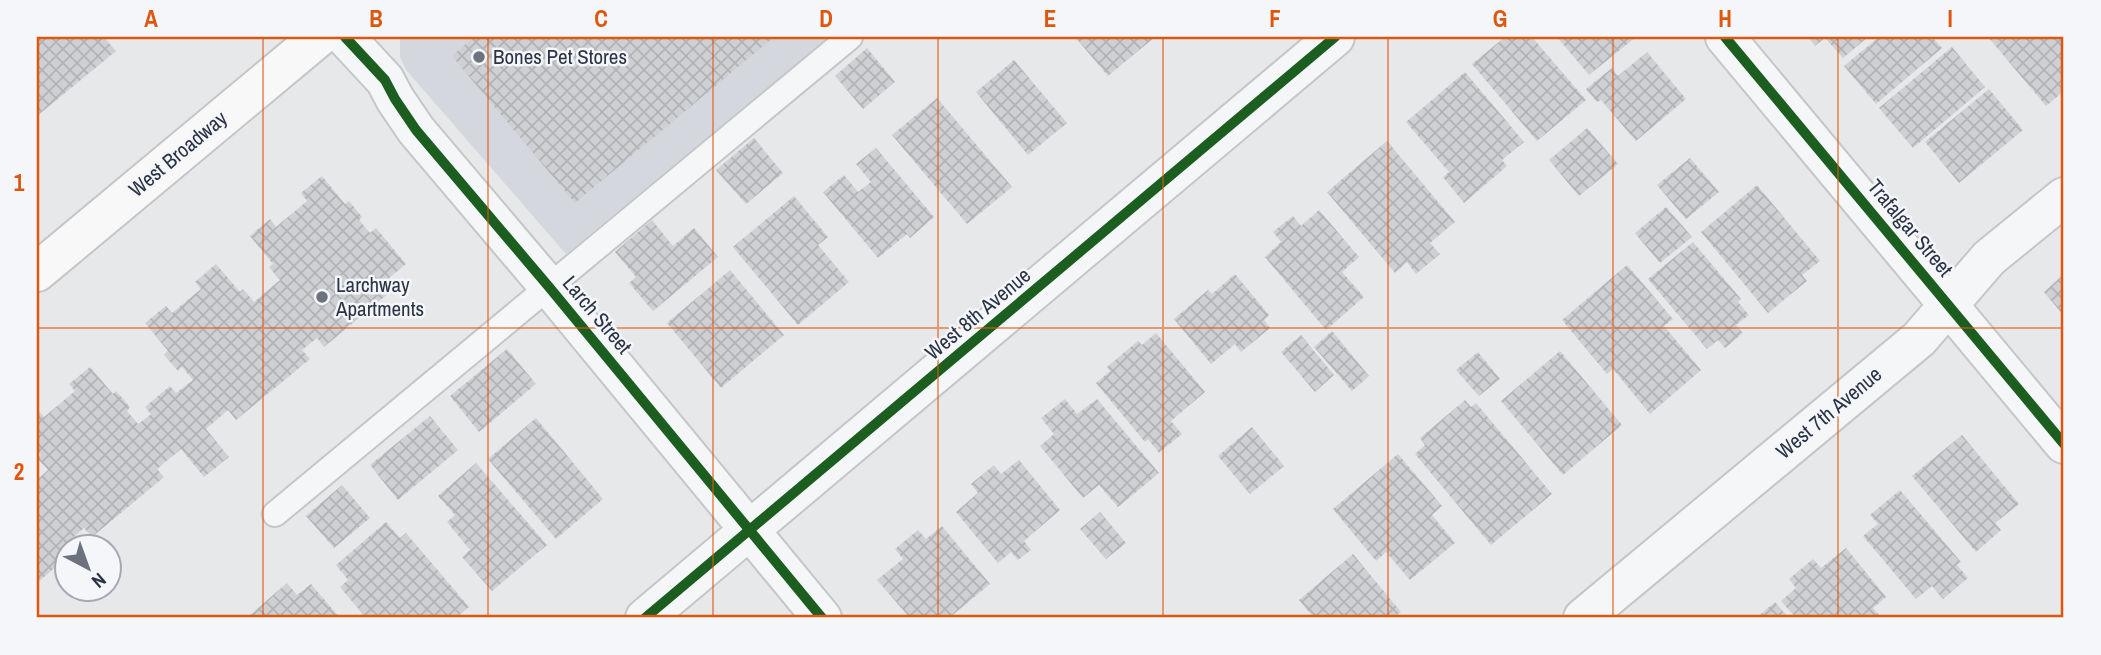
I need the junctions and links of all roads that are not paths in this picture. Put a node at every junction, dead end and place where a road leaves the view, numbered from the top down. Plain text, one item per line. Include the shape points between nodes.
1 (319, 37) edge
2 (345, 37) edge
3 (850, 37) edge
4 (1335, 37) edge
5 (1725, 37) edge
6 (2064, 197) edge
7 (37, 272) edge
8 (549, 288) junction
9 (1949, 306) junction
10 (2064, 444) edge
11 (275, 514) dead end
12 (750, 531) junction
13 (645, 618) edge
14 (822, 618) edge
15 (1583, 618) edge

1 - 7 main road, West Broadway
2 - 8 street, Larch Street via 385,80 416,130
3 - 8 lane
4 - 12 street, West 8th Avenue
5 - 9 street, Trafalgar Street
6 - 9 street, West 7th Avenue via 1989,258
8 - 11 lane
8 - 12 street, Larch Street
9 - 10 street, Trafalgar Street
9 - 15 street, West 7th Avenue via 1919,340
12 - 13 street, West 8th Avenue
12 - 14 street, Larch Street

